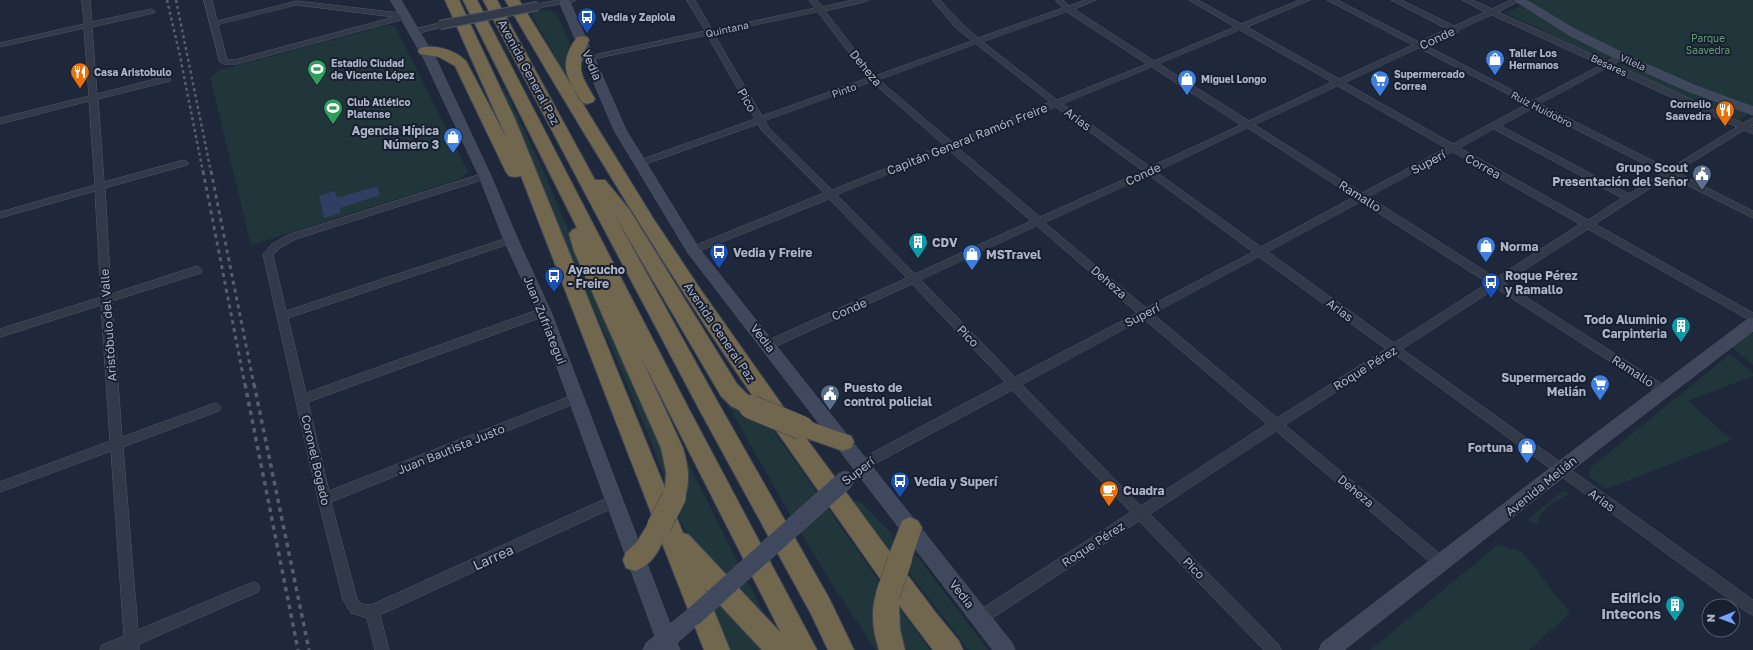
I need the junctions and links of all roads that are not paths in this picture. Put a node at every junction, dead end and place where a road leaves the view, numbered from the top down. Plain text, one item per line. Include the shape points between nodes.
1 (86, 0) edge
2 (208, 0) edge
3 (396, 0) edge
4 (452, 0) edge
5 (470, 0) edge
6 (490, 0) edge
7 (512, 0) edge
8 (567, 0) edge
9 (691, 0) edge
10 (813, 0) edge
11 (864, 0) edge
12 (936, 0) edge
13 (1059, 0) edge
14 (1092, 0) edge
15 (1193, 0) edge
16 (1306, 0) edge
17 (1332, 0) edge
18 (1395, 0) edge
19 (1466, 0) edge
20 (1518, 0) edge
21 (297, 1) edge
22 (820, 9) junction
23 (1068, 9) junction
24 (151, 11) dead end
25 (1492, 12) junction
26 (406, 16) junction
27 (214, 24) junction
28 (88, 25) junction
29 (1240, 28) junction
30 (1455, 30) junction
31 (415, 32) junction
32 (709, 33) junction
33 (582, 40) junction
34 (977, 41) junction
35 (0, 45) edge
36 (1419, 46) junction
37 (425, 51) junction
38 (1621, 57) junction
39 (589, 58) junction
40 (1153, 64) junction
41 (1607, 65) junction
42 (167, 80) dead end
43 (873, 80) junction
44 (1337, 82) junction
45 (93, 98) junction
46 (1055, 102) junction
47 (1533, 104) junction
48 (1753, 111) edge
49 (0, 121) edge
50 (760, 121) junction
51 (1753, 121) edge
52 (1247, 124) junction
53 (1495, 126) junction
54 (1744, 127) junction
55 (1753, 131) edge
56 (950, 145) junction
57 (569, 146) junction
58 (1453, 149) junction
59 (184, 163) dead end
60 (640, 163) junction
61 (1150, 171) junction
62 (1669, 173) junction
63 (485, 176) junction
64 (100, 186) junction
65 (568, 193) junction
66 (831, 194) junction
67 (1363, 197) junction
68 (1629, 198) junction
69 (639, 207) junction
70 (0, 215) edge
71 (1753, 215) edge
72 (1038, 222) junction
73 (1587, 224) junction
74 (551, 233) junction
75 (511, 240) junction
76 (694, 250) junction
77 (1260, 252) junction
78 (197, 270) dead end
79 (914, 280) junction
80 (1496, 283) junction
81 (106, 298) junction
82 (544, 312) junction
83 (1144, 313) junction
84 (282, 316) junction
85 (1753, 318) edge
86 (1753, 323) edge
87 (0, 333) edge
88 (768, 345) junction
89 (1394, 350) junction
90 (1014, 384) junction
91 (1663, 390) junction
92 (577, 398) junction
93 (302, 399) junction
94 (215, 408) dead end
95 (1275, 424) junction
96 (843, 442) junction
97 (116, 444) junction
98 (862, 467) junction
99 (1560, 470) junction
100 (0, 487) edge
101 (324, 499) junction
102 (614, 501) junction
103 (1140, 513) junction
104 (663, 525) junction
105 (910, 528) junction
106 (635, 560) junction
107 (1441, 563) junction
108 (253, 588) dead end
109 (820, 606) junction
110 (1753, 608) edge
111 (372, 612) junction
112 (980, 618) junction
113 (927, 622) junction
114 (131, 645) edge
115 (663, 646) edge
116 (107, 650) edge
117 (382, 650) edge
118 (717, 650) edge
119 (780, 650) edge
120 (804, 650) edge
121 (841, 650) edge
122 (850, 650) edge
123 (892, 650) edge
124 (944, 650) edge
125 (950, 650) edge
126 (1005, 650) edge
127 (1274, 650) edge
128 (1329, 650) edge

1 - 28 street, Aristóbulo del Valle
2 - 27 street
3 - 26 street, Juan Zufriategui
4 - 74 highway via 507,119
5 - 65 highway, Avenida General Paz
6 - 57 highway, Avenida General Paz
7 - 69 highway, Avenida General Paz
8 - 31 street, bridge
8 - 33 street, Vedia
9 - 32 street, Pico
10 - 22 street, Deheza
11 - 22 street, Quintana
12 - 34 street, Arias
13 - 23 street, Ramallo
14 - 23 street, Pinto
15 - 29 street, Correa
16 - 29 street, Capitán General Ramón Freire
17 - 36 street, Ruiz Huidobro
18 - 30 street
19 - 25 street, Besares
20 - 25 street, Conde
20 - 38 street, Vilela
21 - 26 street
21 - 27 street
22 - 32 street, Quintana
22 - 43 street, Deheza
23 - 34 street, Pinto
23 - 40 street, Ramallo
24 - 28 street
25 - 30 street, Conde
25 - 41 street, Besares
26 - 27 street via 234,62 224,62
26 - 31 street, Juan Zufriategui
28 - 35 street
28 - 45 street, Aristóbulo del Valle
29 - 40 street, Capitán General Ramón Freire
29 - 44 street, Correa
30 - 36 street, Conde
31 - 37 street, Juan Zufriategui
32 - 39 street, Quintana
32 - 50 street, Pico
33 - 39 street, Vedia
33 - 69 highway via 572,62 572,72 615,147
34 - 43 street, Pinto
34 - 46 street, Arias
36 - 44 street, Conde
36 - 47 street, Ruiz Huidobro
37 - 63 street, Juan Zufriategui
37 - 74 highway via 452,57 461,64 522,185
38 - 41 street, Superí
38 - 48 street, Vilela via 1684,85
39 - 60 street, Vedia via 614,118
40 - 46 street, Capitán General Ramón Freire
40 - 52 street, Ramallo
41 - 47 street, Superí
41 - 54 street, Besares
42 - 45 street
43 - 50 street, Pinto
43 - 56 street, Deheza
44 - 52 street, Conde
44 - 58 street, Correa
45 - 49 street
45 - 64 street, Aristóbulo del Valle
46 - 56 street, Capitán General Ramón Freire
46 - 61 street, Arias
47 - 53 street, Superí
47 - 62 street, Ruiz Huidobro
50 - 60 street, Pinto
50 - 66 street, Pico
51 - 54 street, Roque Pérez
52 - 61 street, Conde
52 - 67 street, Ramallo
53 - 58 street, Superí
53 - 68 street
54 - 55 street, Besares
54 - 62 street, Roque Pérez
56 - 66 street, Capitán General Ramón Freire
56 - 72 street, Deheza
57 - 96 highway, bridge via 623,213 729,390 751,407
57 - 109 highway, Avenida General Paz via 708,405
58 - 67 street, Superí
58 - 73 street, Correa
59 - 64 street
60 - 76 street, Vedia
61 - 72 street, Conde
61 - 77 street, Arias
62 - 68 street, Roque Pérez
62 - 71 street, Ruiz Huidobro
63 - 75 street, Juan Zufriategui
63 - 84 street, Coronel Bogado via 292,237 276,246 268,254
64 - 70 street
64 - 81 street, Aristóbulo del Valle
65 - 104 highway, bridge via 583,251 672,448 678,476 674,497
65 - 120 highway, Avenida General Paz
66 - 76 street, Capitán General Ramón Freire
66 - 79 street, Pico
67 - 77 street, Superí
67 - 80 street, Ramallo
68 - 73 street, Roque Pérez
69 - 113 highway, Avenida General Paz via 693,294 793,438
72 - 79 street, Conde
72 - 83 street, Deheza
73 - 80 street, Roque Pérez
73 - 85 street, Correa
74 - 104 highway
75 - 82 street, Juan Zufriategui
75 - 84 street
76 - 88 street, Vedia
77 - 83 street, Superí
77 - 89 street, Arias
78 - 81 street
79 - 88 street, Conde
79 - 90 street, Pico
80 - 89 street, Roque Pérez
80 - 91 street, Ramallo
81 - 87 street
81 - 97 street, Aristóbulo del Valle
82 - 92 street, Juan Zufriategui
82 - 93 street
83 - 90 street, Superí
83 - 95 street, Deheza
84 - 93 street, Coronel Bogado
86 - 91 street, Avenida Melián
88 - 96 street, Vedia
89 - 95 street, Roque Pérez
89 - 99 street, Arias
90 - 98 street, Superí via 876,457
90 - 103 street, Pico
91 - 99 street, Avenida Melián
92 - 101 street, Juan Bautista Justo
92 - 102 street, Juan Zufriategui
93 - 101 street, Coronel Bogado
94 - 97 street
95 - 103 street, Roque Pérez
95 - 107 street, Deheza
96 - 98 street, Vedia
97 - 100 street
97 - 114 street, Aristóbulo del Valle
98 - 105 street, Vedia
98 - 115 street, Superí, bridge via 693,616
99 - 107 street, Avenida Melián
99 - 110 street, Arias
101 - 111 street, Coronel Bogado via 352,606
102 - 106 street, Juan Zufriategui
102 - 111 street, Larrea
103 - 112 street, Roque Pérez
103 - 127 street, Pico
104 - 106 highway via 646,550
104 - 118 highway
104 - 119 highway
105 - 112 street, Vedia
105 - 123 highway, bridge via 888,594 885,617 887,638
106 - 115 street, Juan Zufriategui
107 - 128 street, Avenida Melián
108 - 114 street
109 - 121 highway, Avenida General Paz
109 - 122 highway
111 - 117 street
112 - 126 street, Vedia
113 - 124 highway
113 - 125 highway, Avenida General Paz
114 - 116 street

